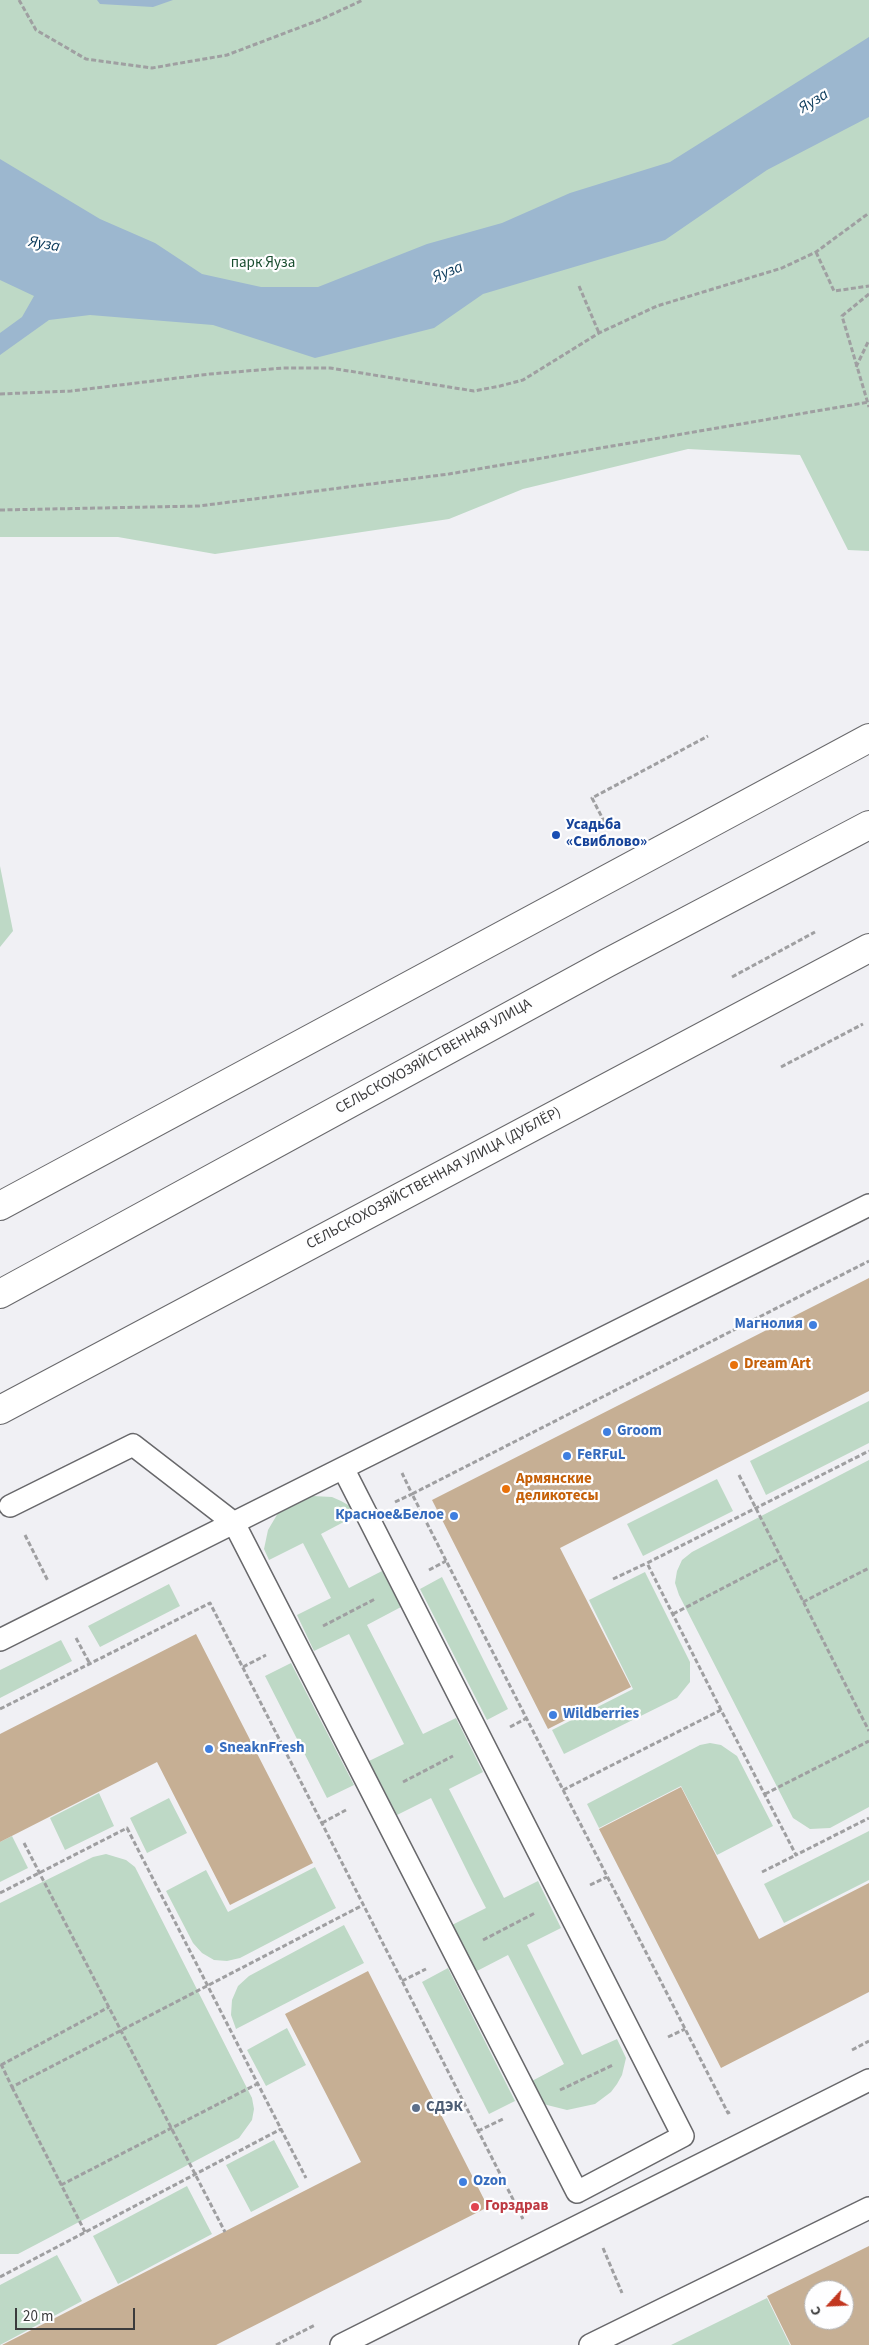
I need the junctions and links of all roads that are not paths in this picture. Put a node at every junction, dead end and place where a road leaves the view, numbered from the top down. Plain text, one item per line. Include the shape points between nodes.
1 (869, 738) edge
2 (869, 825) edge
3 (869, 948) edge
4 (869, 1205) edge
5 (0, 1206) edge
6 (0, 1294) edge
7 (0, 1410) edge
8 (343, 1468) junction
9 (10, 1506) dead end
10 (234, 1523) junction
11 (0, 1640) edge
12 (869, 2080) edge
13 (869, 2208) edge
14 (341, 2345) edge
15 (590, 2345) edge

1 - 5 main road
2 - 6 main road, СЕЛЬСКОХОЗЯЙСТВЕННАЯ УЛИЦА via 607,963
3 - 7 main road, СЕЛЬСКОХОЗЯЙСТВЕННАЯ УЛИЦА (ДУБЛЁР)
4 - 8 lane
8 - 10 lane
8 - 10 lane via 684,2136 577,2192
9 - 10 lane via 133,1445
10 - 11 lane
12 - 14 lane
13 - 15 lane

